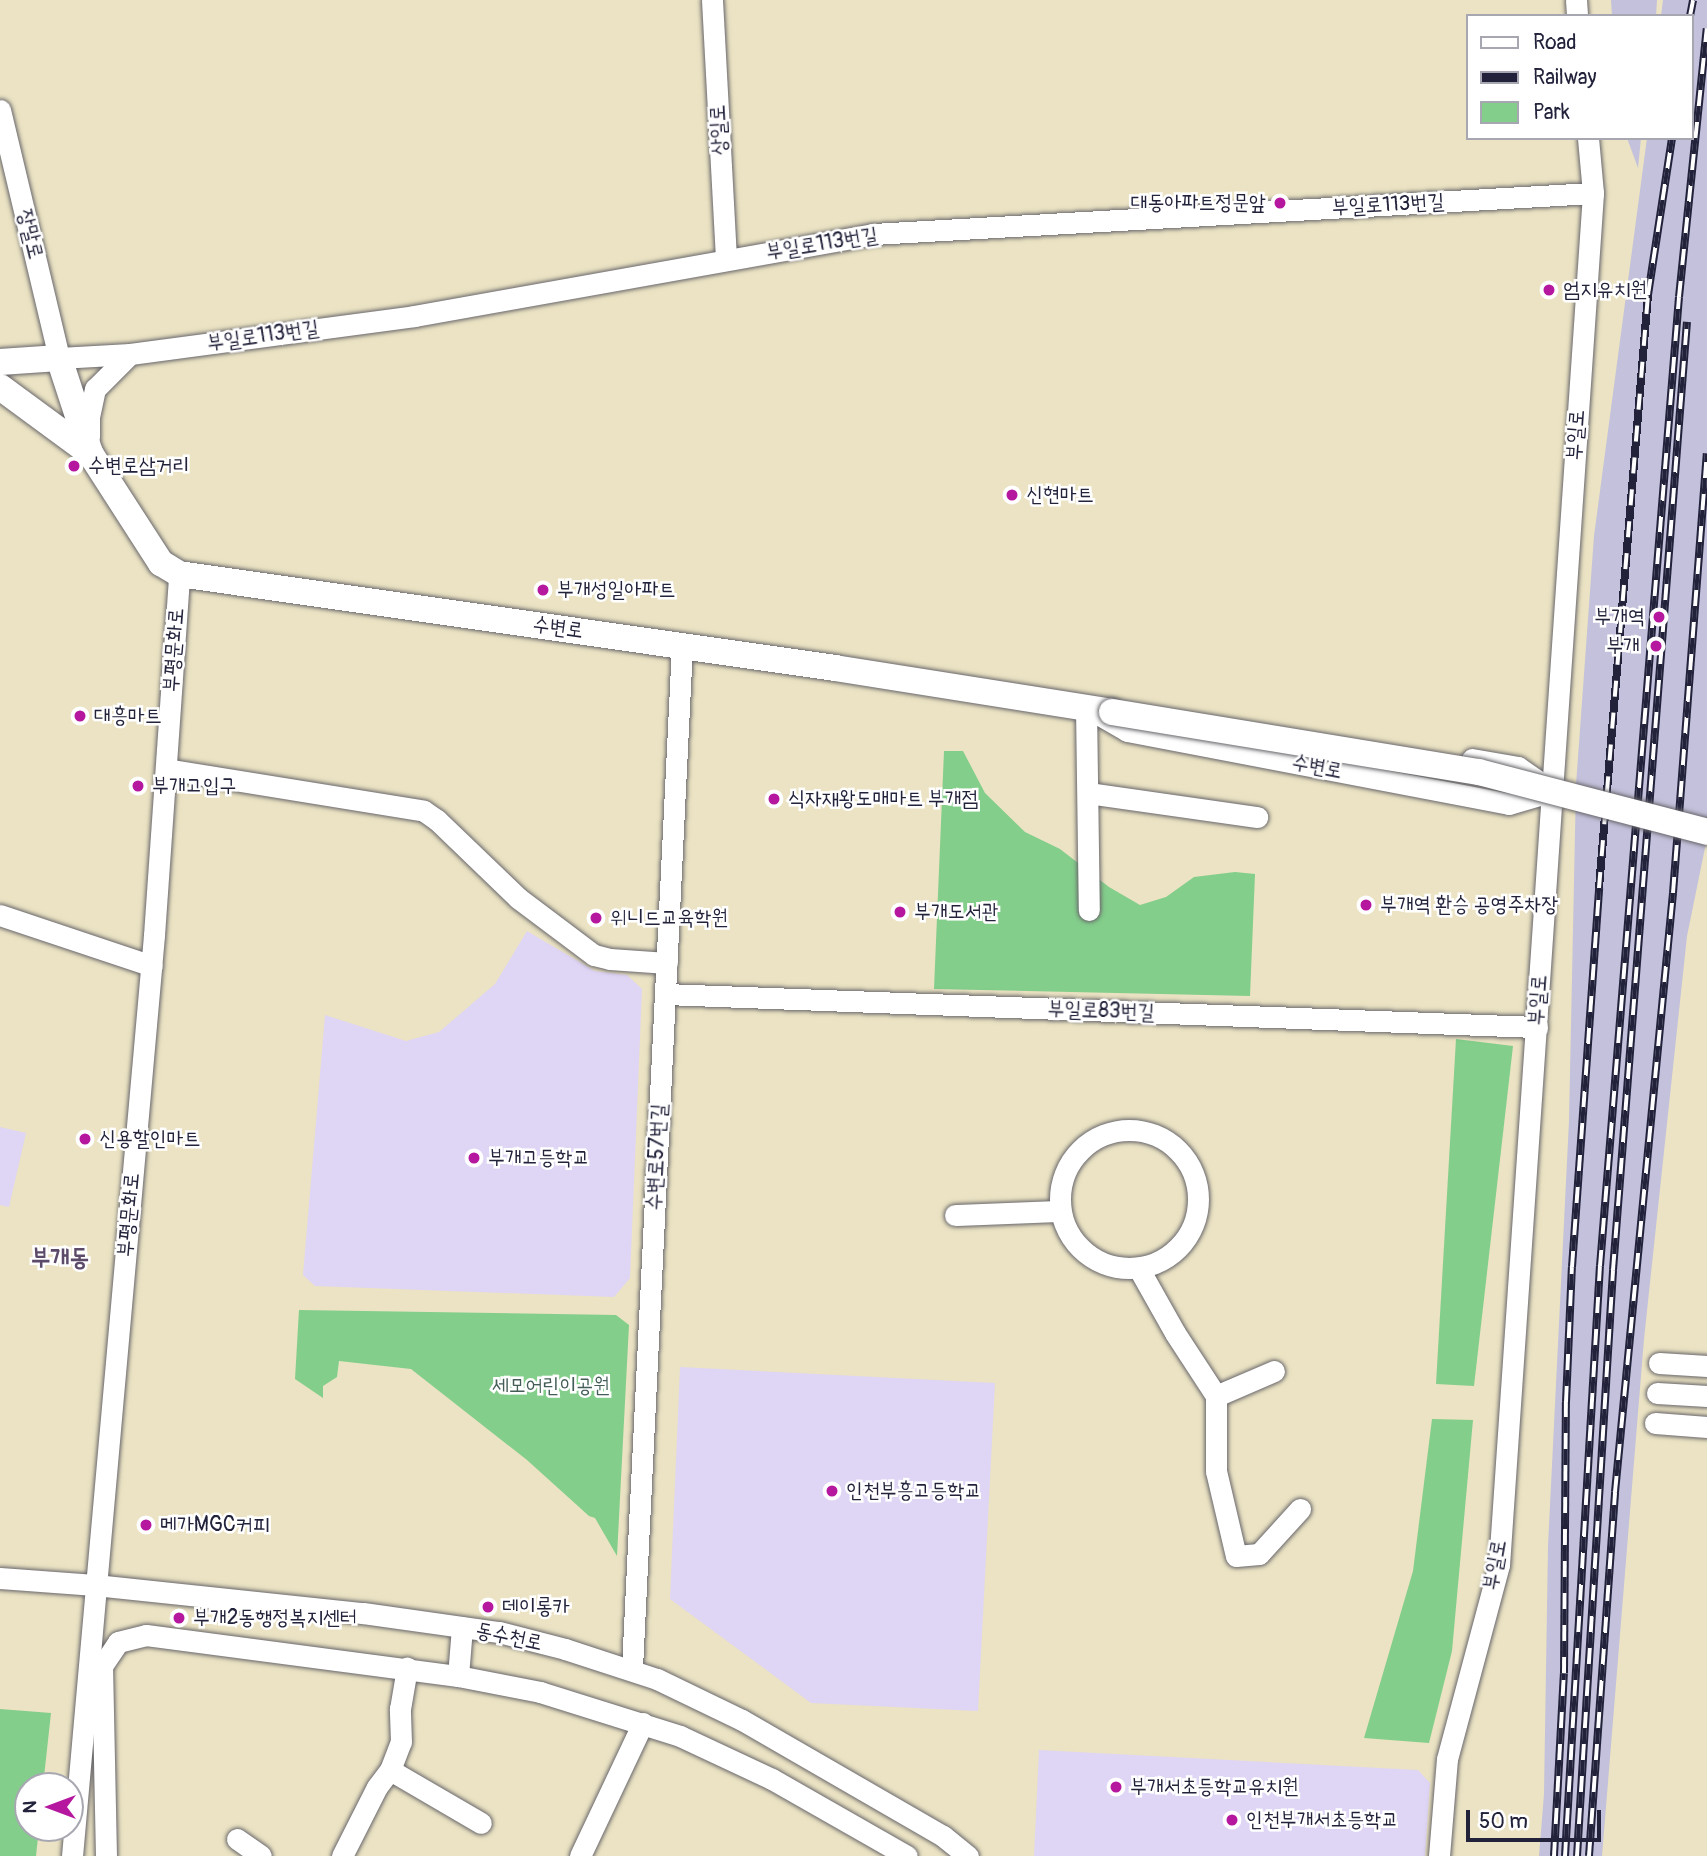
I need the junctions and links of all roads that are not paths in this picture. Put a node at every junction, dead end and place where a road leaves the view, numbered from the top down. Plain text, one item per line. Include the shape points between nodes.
1 (712, 0) edge
2 (0, 110) edge
3 (1588, 140) edge
4 (1593, 193) junction
5 (726, 259) junction
6 (130, 354) junction
7 (58, 358) junction
8 (0, 362) edge
9 (0, 387) edge
10 (90, 453) junction
11 (179, 574) junction
12 (682, 645) junction
13 (1099, 710) junction
14 (166, 769) junction
15 (1553, 791) junction
16 (1088, 793) junction
17 (1257, 817) dead end
18 (1707, 832) edge
19 (1089, 910) dead end
20 (0, 915) edge
21 (667, 963) junction
22 (152, 966) junction
23 (665, 994) junction
24 (1537, 1027) junction
25 (1060, 1211) junction
26 (955, 1215) dead end
27 (1139, 1269) junction
28 (1660, 1363) dead end
29 (1707, 1366) edge
30 (1274, 1371) dead end
31 (1657, 1393) dead end
32 (1707, 1395) edge
33 (1216, 1396) junction
34 (1655, 1423) dead end
35 (1707, 1427) edge
36 (1300, 1510) dead end
37 (0, 1578) edge
38 (95, 1585) junction
39 (462, 1627) junction
40 (407, 1668) junction
41 (632, 1668) junction
42 (458, 1676) junction
43 (643, 1723) junction
44 (390, 1770) junction
45 (481, 1823) dead end
46 (237, 1839) dead end
47 (895, 1853) edge
48 (72, 1856) edge
49 (106, 1856) edge
50 (261, 1856) edge
51 (342, 1856) edge
52 (580, 1856) edge
53 (968, 1856) edge
54 (1439, 1856) edge

1 - 5 street, 상일로
2 - 7 street, 장말로
3 - 4 street, 부일로
4 - 5 street, 부일로113번길 via 873,234
4 - 15 street, 부일로
5 - 6 street, 부일로113번길 via 414,316
6 - 7 street, 부일로113번길
6 - 10 street via 95,389 89,417
7 - 8 main road
7 - 10 main road
9 - 10 main road
10 - 11 main road via 161,563
11 - 12 main road, 수변로
11 - 14 street, 부평문화로
12 - 13 main road, 수변로
12 - 21 street, 수변로57번길
13 - 15 street, 수변로 via 1127,731 1509,804
13 - 15 street, 수변로 via 1108,701 1518,767
13 - 16 street
13 - 18 main road, 수변로, bridge via 1479,772
14 - 21 street via 424,811 518,898 594,954
14 - 22 street, 부평문화로
15 - 24 street, 부일로
16 - 17 street
16 - 19 street
20 - 22 street
21 - 23 street, 수변로57번길
22 - 38 street, 부평문화로
23 - 24 street, 부일로83번길
23 - 41 street, 수변로57번길
24 - 54 street, 부일로 via 1499,1565 1447,1759
25 - 26 street
25 - 27 street via 1080,1249 1097,1262 1117,1269
25 - 27 street via 1060,1187 1068,1165 1083,1146 1103,1134 1126,1129 1150,1132 1171,1143 1187,1160 1197,1181 1199,1205 1193,1228 1180,1248 1161,1262
27 - 33 street
28 - 29 street
30 - 33 street
31 - 32 street
33 - 36 street via 1216,1471 1236,1556 1259,1554
34 - 35 street
37 - 38 street, 동수천로
38 - 39 street, 동수천로
38 - 48 street, 부평문화로
39 - 41 street, 동수천로 via 499,1632
39 - 42 street
40 - 42 street
40 - 44 street via 400,1710 401,1742
40 - 49 street via 145,1635 118,1642 102,1666
41 - 53 street, 동수천로 via 791,1746 943,1836
42 - 43 street via 540,1692
43 - 47 street via 772,1779
43 - 52 street
44 - 45 street
44 - 51 street
46 - 50 street

